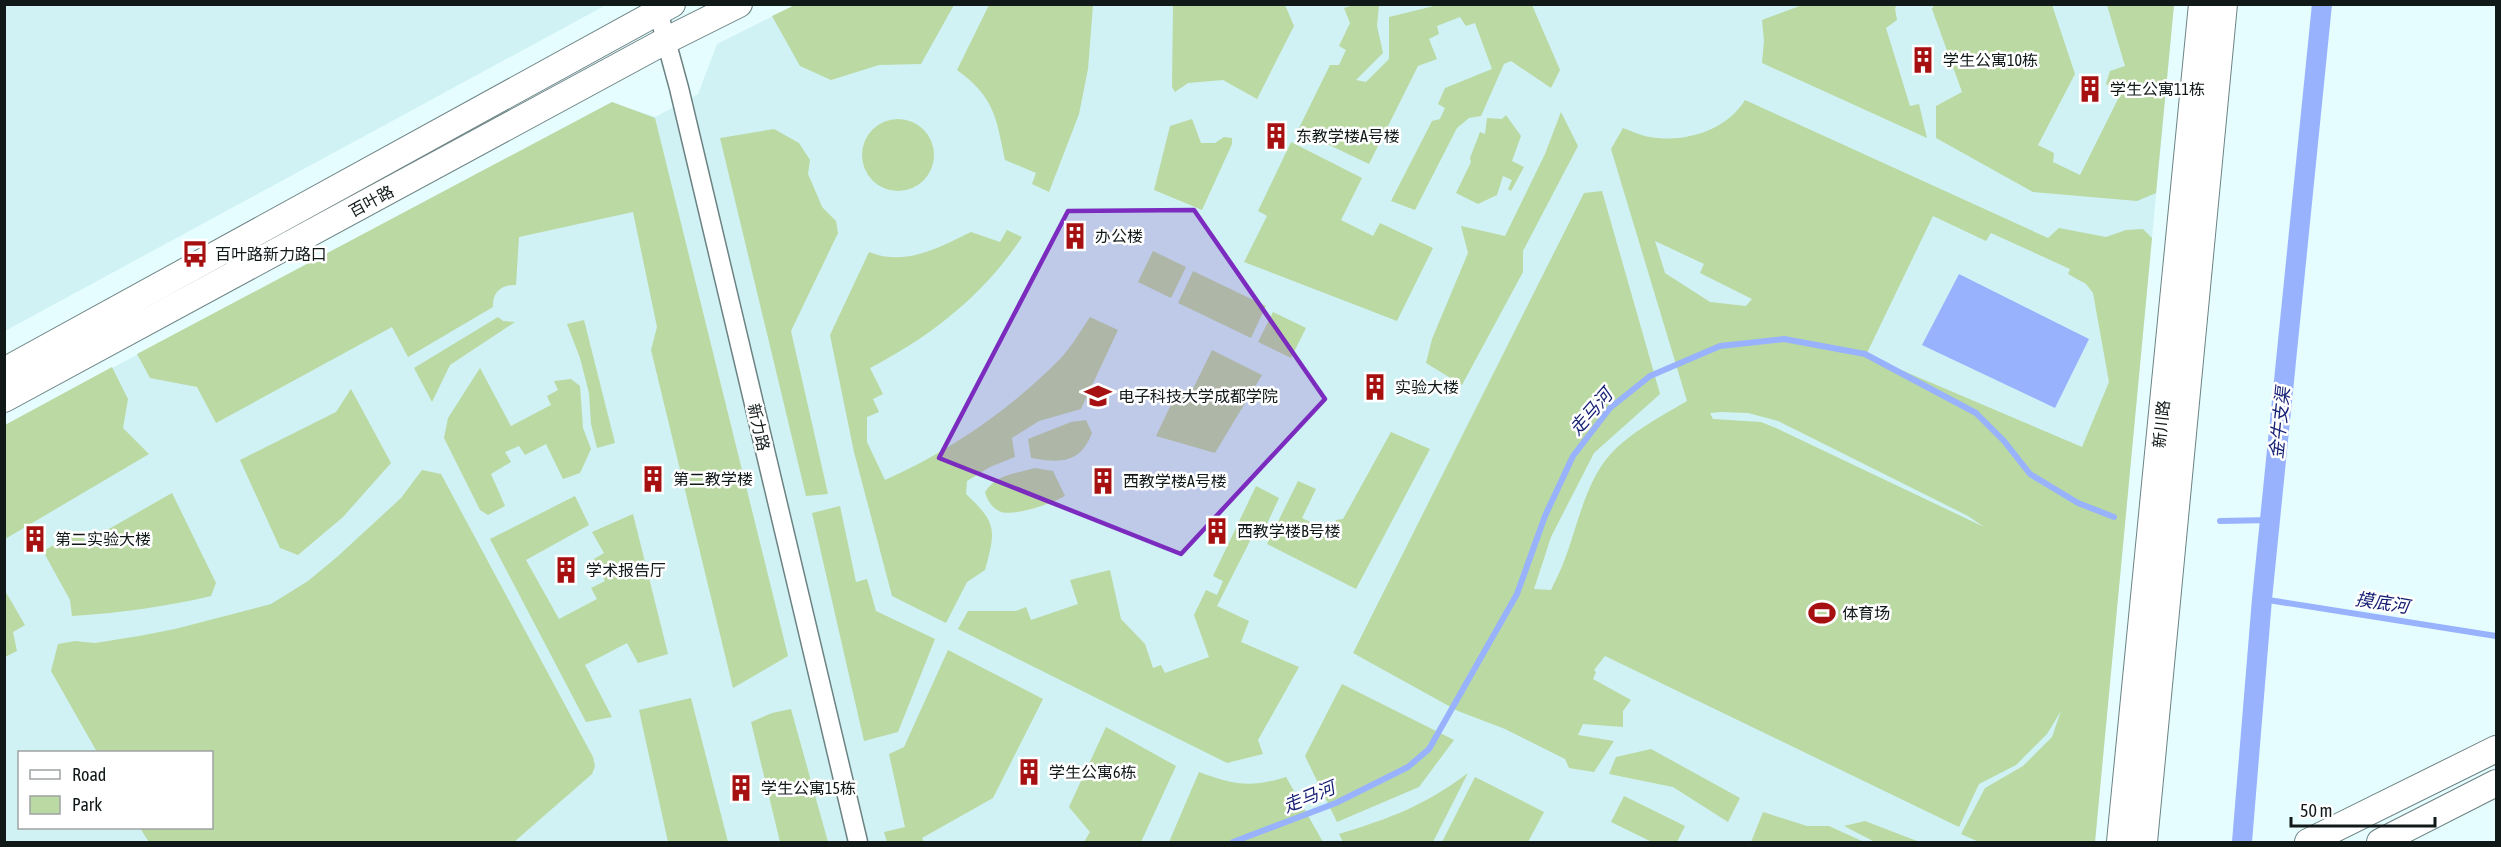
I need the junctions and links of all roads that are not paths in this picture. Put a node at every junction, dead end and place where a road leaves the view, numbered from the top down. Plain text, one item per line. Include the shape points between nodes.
1 (739, 4) edge
2 (2202, 4) edge
3 (2224, 4) edge
4 (665, 8) edge
5 (668, 40) junction
6 (4, 371) edge
7 (4, 399) edge
8 (2496, 749) edge
9 (2496, 783) edge
10 (858, 843) edge
11 (2120, 843) edge
12 (2144, 843) edge
13 (2308, 843) edge
14 (2380, 843) edge

1 - 5 street, 百叶路
2 - 11 street, 新川路
3 - 12 street, 新川路
4 - 5 street, 新力路
4 - 6 street, 百叶路
5 - 7 street, 百叶路
5 - 10 street, 新力路
8 - 13 street
9 - 14 street

